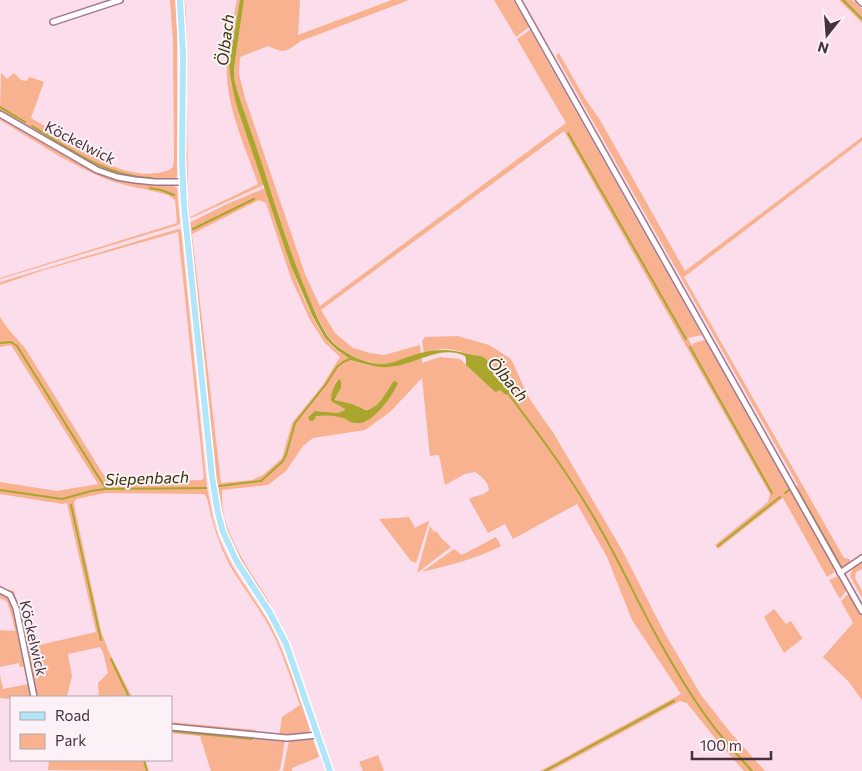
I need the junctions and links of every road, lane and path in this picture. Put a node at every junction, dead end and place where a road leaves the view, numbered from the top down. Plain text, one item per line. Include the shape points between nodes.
1 (120, 0) edge
2 (180, 0) edge
3 (859, 0) edge
4 (518, 1) edge
5 (862, 3) edge
6 (53, 22) dead end
7 (0, 114) edge
8 (182, 182) junction
9 (862, 558) edge
10 (840, 573) junction
11 (0, 590) edge
12 (862, 611) edge
13 (34, 696) edge
14 (172, 727) edge
15 (318, 735) junction
16 (330, 771) edge

1 - 6 street
2 - 8 main road
3 - 5 street
4 - 10 street
7 - 8 street, Köckelwick via 97,170 135,180
8 - 15 main road via 218,513 229,548 286,644
9 - 10 street
10 - 12 street
11 - 13 street, Köckelwick via 10,595 16,608
14 - 15 street via 287,738
15 - 16 main road

